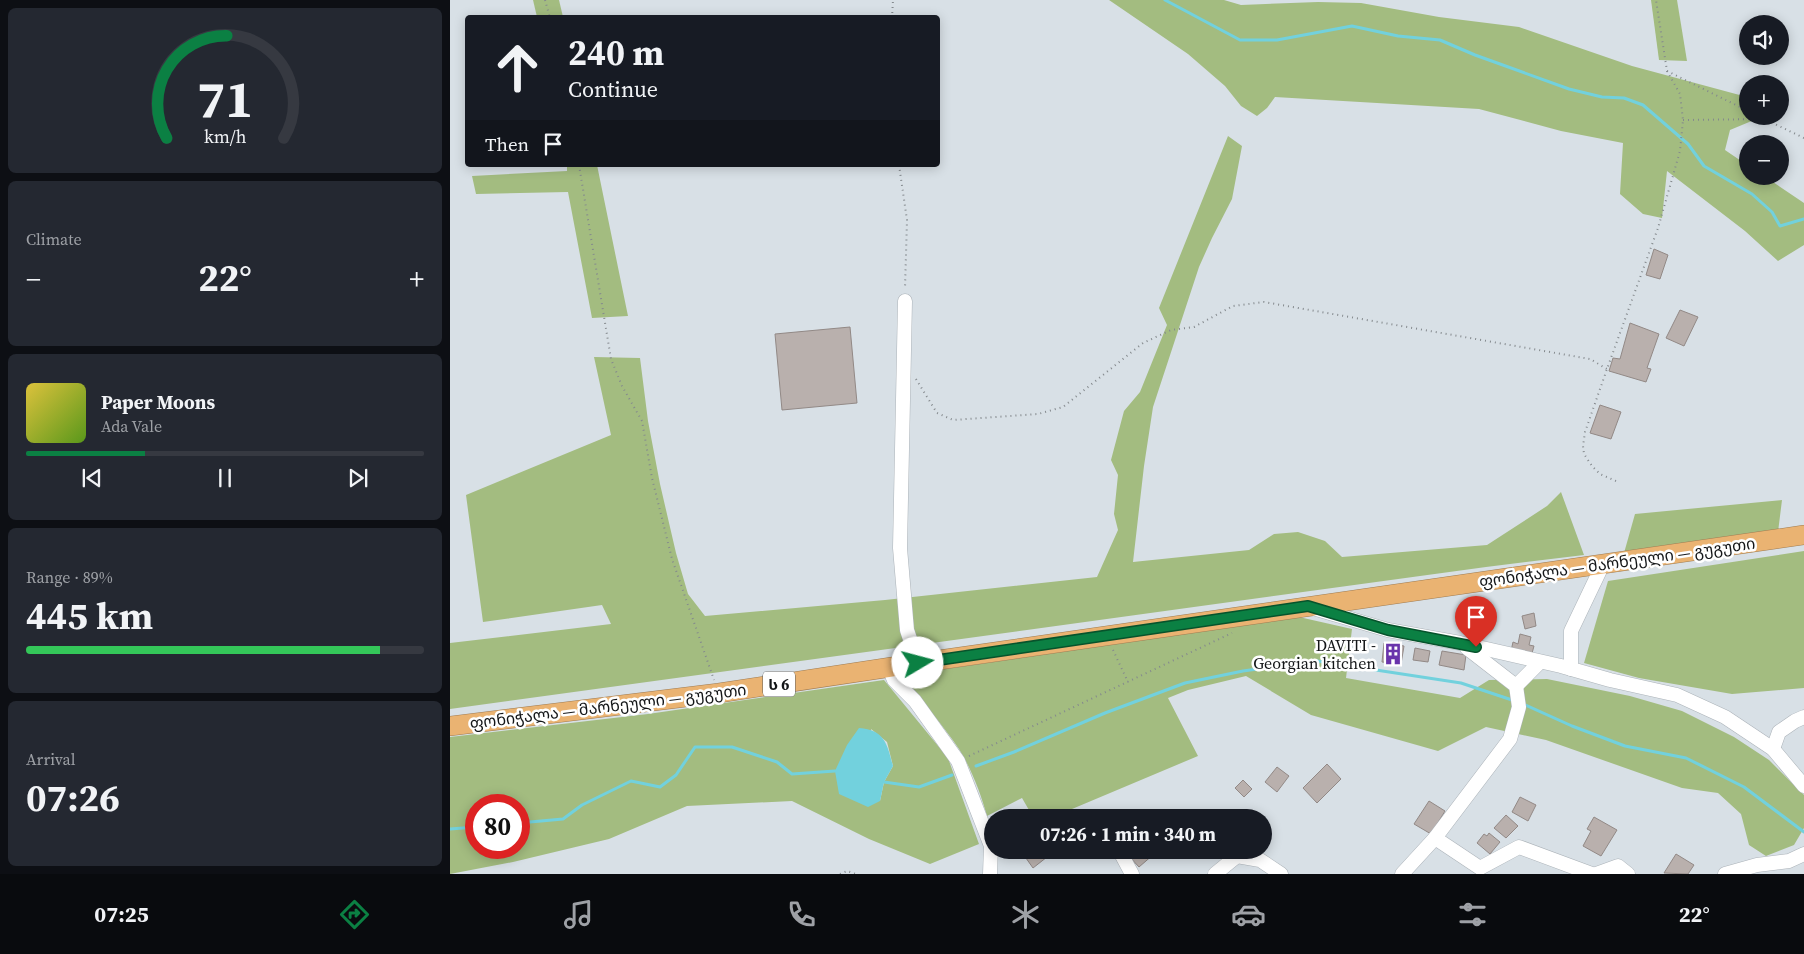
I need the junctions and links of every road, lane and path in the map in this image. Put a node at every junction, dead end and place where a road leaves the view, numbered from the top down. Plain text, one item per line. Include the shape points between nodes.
1 (545, 0) edge
2 (893, 0) edge
3 (1656, 0) edge
4 (549, 15) edge
5 (892, 15) edge
6 (1666, 71) junction
7 (1739, 108) edge
8 (1739, 119) edge
9 (1683, 120) junction
10 (1777, 125) edge
11 (1804, 138) edge
12 (579, 167) edge
13 (899, 167) edge
14 (905, 301) joint
15 (905, 369) junction
16 (1606, 369) junction
17 (1616, 481) dead end
18 (1803, 533) edge
19 (1603, 564) junction
20 (1308, 606) junction
21 (1234, 617) junction
22 (1106, 636) junction
23 (1460, 643) junction
24 (1540, 662) junction
25 (918, 663) junction
26 (889, 668) junction
27 (1572, 669) junction
28 (1128, 682) junction
29 (1516, 686) junction
30 (719, 693) junction
31 (1804, 717) edge
32 (450, 726) edge
33 (1773, 749) junction
34 (958, 761) junction
35 (1804, 786) edge
36 (1435, 838) junction
37 (1804, 854) edge
38 (1123, 859) edge
39 (1229, 859) edge
40 (1256, 859) edge
41 (840, 874) edge
42 (856, 874) edge
43 (990, 874) edge
44 (1132, 874) edge
45 (1215, 874) edge
46 (1282, 874) edge
47 (1402, 874) edge
48 (1592, 874) edge
49 (1596, 874) edge
50 (1628, 874) edge
51 (1725, 874) edge

1 - 4 path
2 - 5 path
3 - 6 path
6 - 7 path
6 - 9 path via 1680,94
8 - 9 path
9 - 16 path via 1680,152 1658,228
10 - 11 path
12 - 30 path via 611,359 642,421 672,560
13 - 14 path via 907,220
14 - 15 street
15 - 16 path via 917,380 937,413 953,420 1038,414 1063,406 1143,344 1171,330 1194,327 1234,306 1264,302 1590,359
15 - 25 street via 900,548 907,630
16 - 17 path via 1583,446 1592,466 1600,474
18 - 19 highway, ფონიჭალა — მარნეული — გუგუთი / ს 6
19 - 20 highway, ფონიჭალა — მარნეული — გუგუთი / ს 6
19 - 27 street via 1571,631
20 - 21 highway, ფონიჭალა — მარნეული — გუგუთი / ს 6
20 - 23 street via 1388,630
21 - 22 highway, ფონიჭალა — მარნეული — გუგუთი / ს 6
21 - 28 path via 1233,632
22 - 25 highway, ფონიჭალა — მარნეული — გუგუთი / ს 6
22 - 28 path
23 - 24 street
23 - 29 street
24 - 27 street
24 - 29 street
25 - 26 highway, ფონიჭალა — მარნეული — გუგუთი / ს 6
26 - 30 highway, ფონიჭალა — მარნეული — გუგუთი / ს 6
26 - 34 street via 894,680 915,701
27 - 33 street via 1677,695 1725,717
28 - 34 path
29 - 36 street via 1518,707 1510,739
30 - 32 highway, ფონიჭალა — მარნეული — გუგუთი / ს 6
31 - 33 street via 1779,732
33 - 35 street
34 - 43 street via 991,846
36 - 47 street
36 - 48 street via 1480,868 1519,848
37 - 51 street via 1789,861
38 - 44 street
39 - 45 street
40 - 46 street
41 - 42 path via 847,871
49 - 50 street via 1618,866

